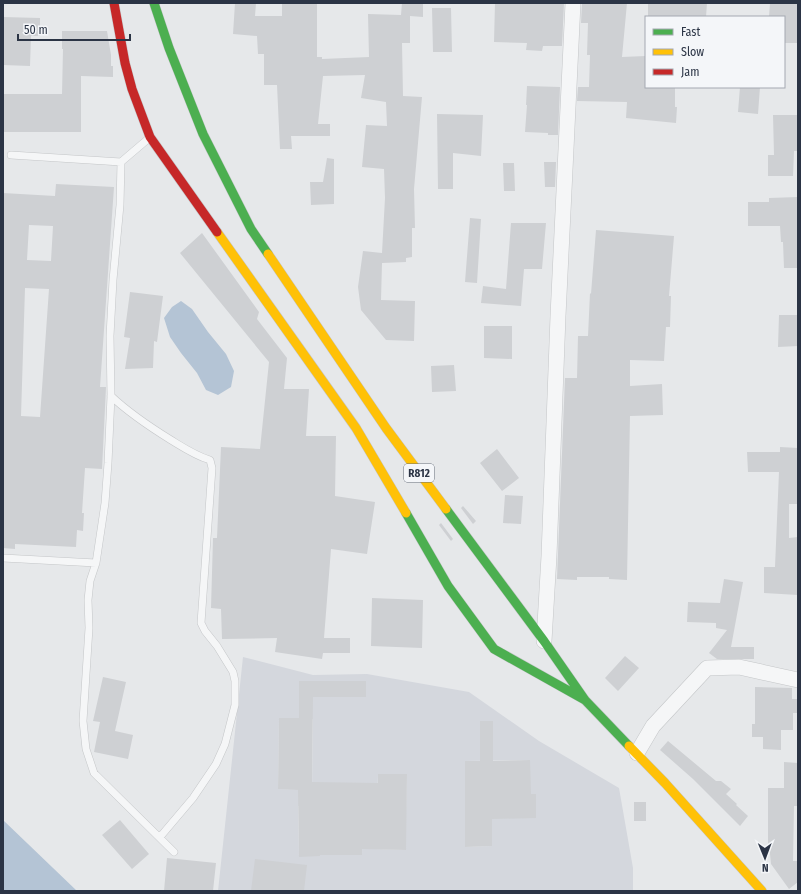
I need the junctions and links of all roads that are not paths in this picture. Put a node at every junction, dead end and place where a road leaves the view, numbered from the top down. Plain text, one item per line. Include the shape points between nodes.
1 (114, 3) edge
2 (154, 3) edge
3 (573, 3) edge
4 (150, 137) junction
5 (11, 155) dead end
6 (121, 162) junction
7 (111, 396) junction
8 (3, 558) edge
9 (96, 563) junction
10 (544, 641) junction
11 (798, 680) edge
12 (584, 700) junction
13 (637, 753) junction
14 (160, 838) junction
15 (174, 852) dead end
16 (762, 891) edge

1 - 4 main road via 125,63
2 - 10 main road, R812 via 168,48 203,134 251,229 386,428
3 - 10 street
4 - 6 lane
4 - 12 main road via 356,428 448,586 494,649
5 - 6 lane
6 - 7 lane via 110,336
7 - 9 lane via 105,503
7 - 14 lane via 160,433 202,458 210,460 212,468 201,623 233,672 235,705 225,744 216,764 193,798
8 - 9 lane
9 - 14 lane via 90,581 88,600 89,628 83,720 86,749 94,773
10 - 12 main road, R812
11 - 13 street via 739,667 707,668 653,726
12 - 13 main road, R812
13 - 16 main road, R812
14 - 15 lane

